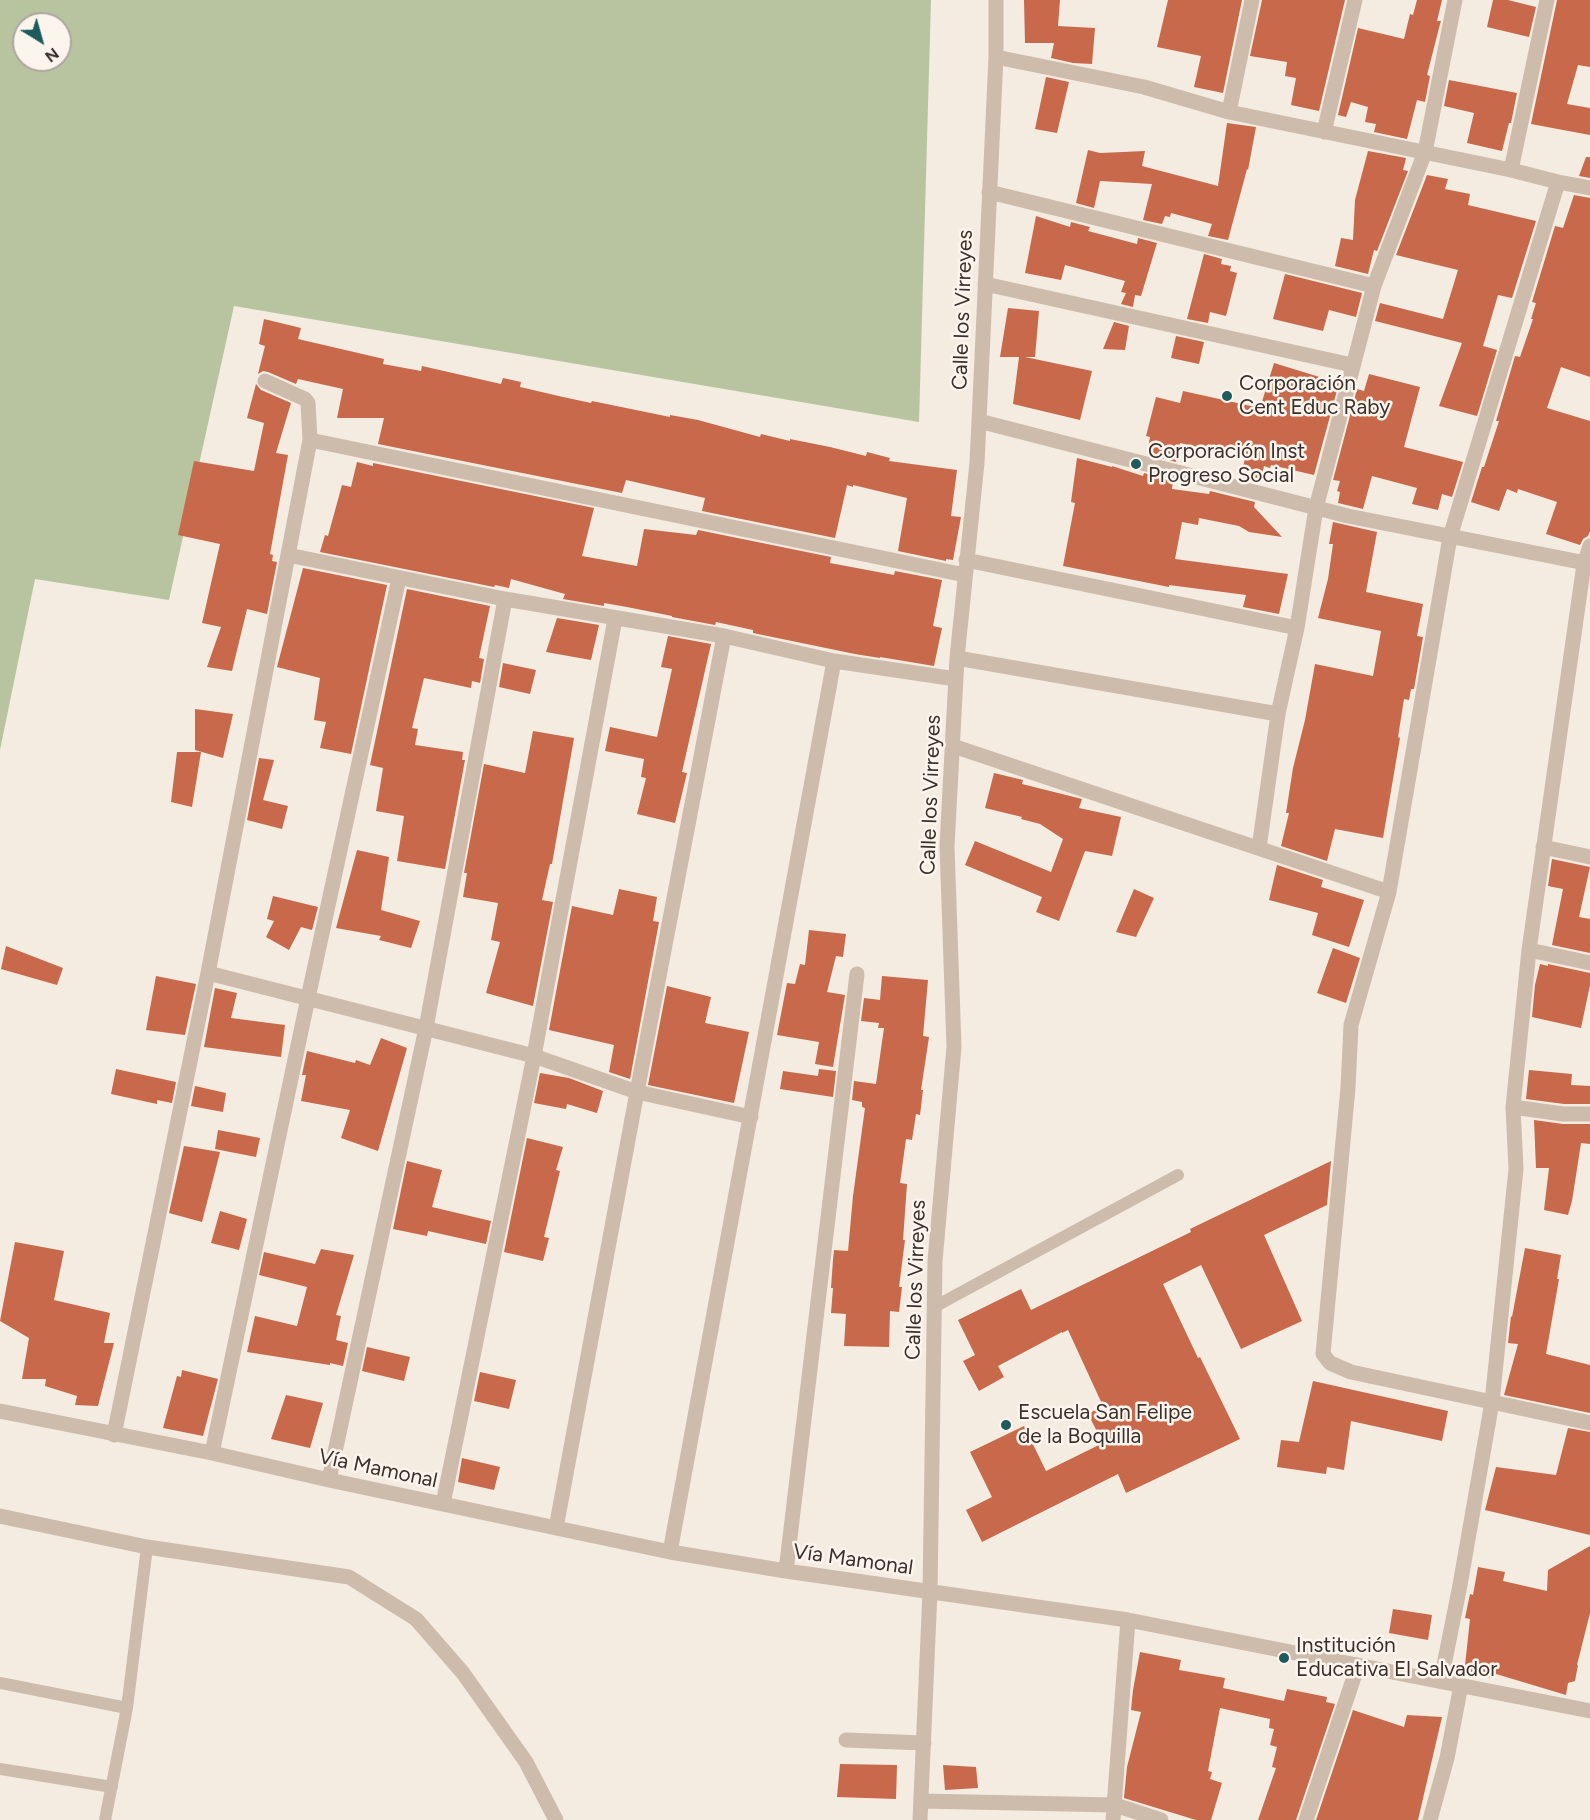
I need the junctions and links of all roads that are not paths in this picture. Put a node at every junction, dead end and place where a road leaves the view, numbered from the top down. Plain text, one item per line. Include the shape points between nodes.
1 (996, 0) edge
2 (1252, 0) edge
3 (1355, 0) edge
4 (1455, 0) edge
5 (1547, 0) edge
6 (996, 57) junction
7 (1229, 112) junction
8 (1324, 132) junction
9 (1425, 152) junction
10 (1511, 170) junction
11 (1557, 182) junction
12 (1590, 188) edge
13 (989, 192) junction
14 (985, 284) junction
15 (1374, 286) junction
16 (1352, 365) junction
17 (265, 381) dead end
18 (979, 421) junction
19 (310, 440) junction
20 (1316, 508) junction
21 (1450, 537) junction
22 (1590, 546) edge
23 (288, 555) junction
24 (1587, 564) edge
25 (966, 567) junction
26 (399, 578) junction
27 (505, 599) junction
28 (615, 619) junction
29 (1297, 628) junction
30 (724, 636) junction
31 (957, 658) junction
32 (834, 661) junction
33 (956, 679) junction
34 (1278, 714) junction
35 (953, 746) junction
36 (1543, 846) junction
37 (1259, 848) junction
38 (1590, 857) edge
39 (1389, 892) junction
40 (1529, 950) junction
41 (1590, 963) edge
42 (208, 972) junction
43 (857, 974) dead end
44 (308, 998) junction
45 (426, 1028) junction
46 (534, 1056) junction
47 (637, 1092) junction
48 (1514, 1107) junction
49 (1590, 1114) edge
50 (751, 1117) junction
51 (1178, 1175) dead end
52 (934, 1307) junction
53 (1492, 1401) junction
54 (0, 1412) edge
55 (1590, 1423) edge
56 (114, 1435) junction
57 (212, 1453) junction
58 (329, 1480) junction
59 (443, 1504) junction
60 (0, 1516) edge
61 (556, 1528) junction
62 (147, 1547) junction
63 (670, 1552) junction
64 (786, 1571) junction
65 (930, 1592) junction
66 (1128, 1620) junction
67 (1358, 1665) junction
68 (1441, 1680) junction
69 (0, 1683) edge
70 (1461, 1685) junction
71 (127, 1708) junction
72 (1590, 1711) edge
73 (846, 1740) dead end
74 (924, 1743) junction
75 (0, 1769) edge
76 (112, 1787) junction
77 (921, 1801) junction
78 (1114, 1813) edge
79 (105, 1820) edge
80 (556, 1820) edge
81 (920, 1820) edge
82 (1161, 1820) edge
83 (1306, 1820) edge
84 (1430, 1820) edge

1 - 6 street, Calle los Virreyes
2 - 7 street
3 - 8 street
4 - 9 street
5 - 10 street
6 - 7 street via 1144,87
6 - 13 street, Calle los Virreyes
7 - 8 street
8 - 9 street
9 - 10 street
9 - 15 street
10 - 11 street
11 - 12 street
11 - 21 street
13 - 14 street, Calle los Virreyes
13 - 15 street
14 - 16 street
14 - 18 street, Calle los Virreyes
15 - 16 street
16 - 20 street
17 - 19 street via 305,399
18 - 20 street
18 - 25 street, Calle los Virreyes
19 - 23 street
19 - 25 street
20 - 21 street
20 - 29 street
21 - 24 street
21 - 39 street
22 - 24 street
23 - 26 street
23 - 42 street
24 - 36 street
25 - 29 street
25 - 31 street, Calle los Virreyes
26 - 27 street
26 - 44 street
27 - 28 street
27 - 45 street
28 - 30 street
28 - 46 street
29 - 34 street
30 - 32 street
30 - 47 street
31 - 33 street, Calle los Virreyes
31 - 34 street
32 - 33 street
32 - 50 street
33 - 35 street, Calle los Virreyes
34 - 37 street
35 - 37 street
35 - 52 street, Calle los Virreyes via 947,846 954,1047
36 - 38 street
36 - 40 street
37 - 39 street
39 - 53 street via 1351,1025 1323,1354 1330,1363 1351,1372
40 - 41 street
40 - 48 street
42 - 44 street
42 - 56 street
43 - 64 street
44 - 45 street
44 - 57 street
45 - 46 street
45 - 58 street
46 - 47 street
46 - 59 street
47 - 50 street
47 - 61 street
48 - 49 street
48 - 53 street via 1516,1169
50 - 63 street
51 - 52 lane
52 - 65 street, Calle los Virreyes
53 - 55 street
53 - 68 street
54 - 56 street, Vía Mamonal
56 - 57 street, Vía Mamonal
57 - 58 street, Vía Mamonal
58 - 59 street, Vía Mamonal
59 - 61 street, Vía Mamonal
60 - 62 street
61 - 63 street, Vía Mamonal
62 - 71 lane
62 - 80 street via 349,1577 416,1619 463,1673 526,1762
63 - 64 street, Vía Mamonal
64 - 65 street, Vía Mamonal
65 - 66 street, Vía Mamonal
65 - 74 street, Calle los Virreyes
66 - 67 street, Vía Mamonal
66 - 78 street
67 - 68 street, Vía Mamonal
67 - 83 street
68 - 70 street, Vía Mamonal
69 - 71 lane
70 - 72 street, Vía Mamonal
70 - 84 street
71 - 76 lane
73 - 74 street
74 - 77 street, Calle los Virreyes
75 - 76 lane
76 - 79 lane
77 - 78 street
77 - 81 street, Calle los Virreyes
78 - 82 street

